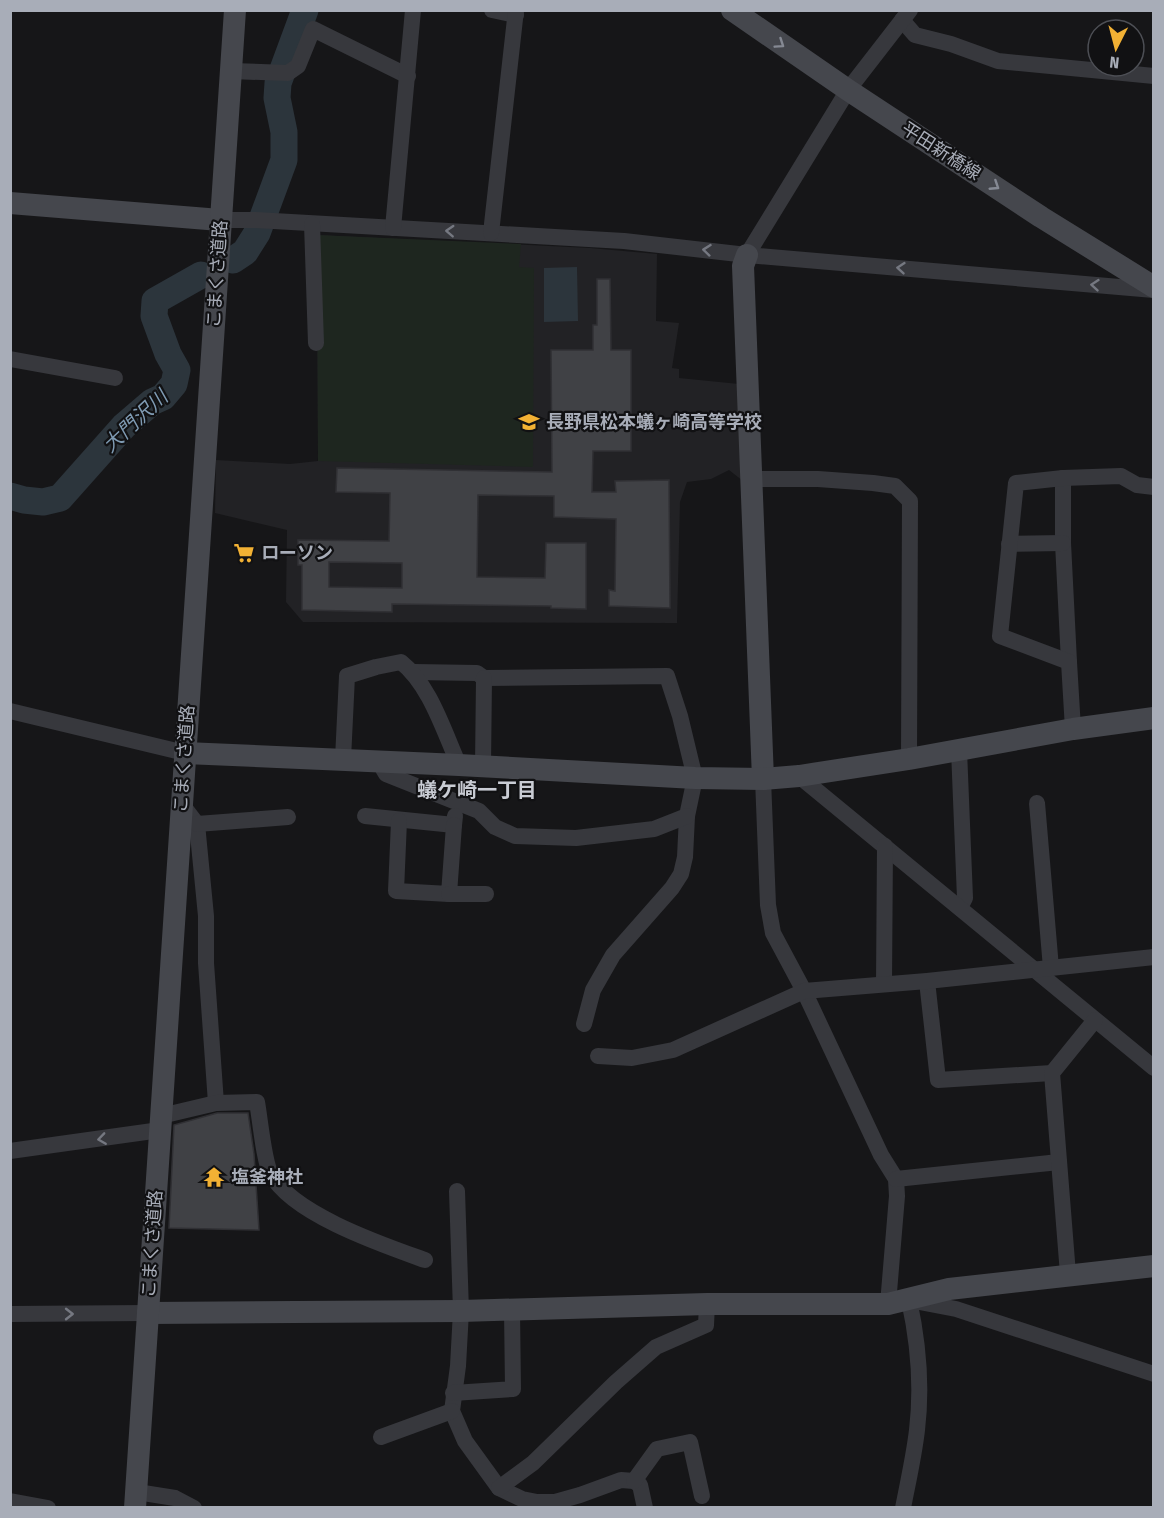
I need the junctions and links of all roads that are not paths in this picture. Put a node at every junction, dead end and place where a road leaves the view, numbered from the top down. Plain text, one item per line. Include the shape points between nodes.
1 (235, 10) edge
2 (413, 10) edge
3 (492, 10) edge
4 (732, 10) edge
5 (516, 13) edge
6 (906, 16) edge
7 (231, 71) junction
8 (408, 76) junction
9 (1154, 76) edge
10 (848, 90) junction
11 (10, 203) edge
12 (220, 219) junction
13 (312, 224) junction
14 (393, 228) junction
15 (491, 233) junction
16 (747, 255) junction
17 (1154, 288) edge
18 (316, 343) dead end
19 (10, 359) edge
20 (115, 378) dead end
21 (1063, 478) junction
22 (751, 479) junction
23 (1154, 487) edge
24 (1063, 543) junction
25 (1009, 544) junction
26 (1069, 662) junction
27 (414, 672) junction
28 (484, 678) junction
29 (10, 711) edge
30 (1154, 718) edge
31 (1073, 729) junction
32 (959, 750) junction
33 (185, 753) junction
34 (343, 759) junction
35 (909, 759) junction
36 (379, 762) junction
37 (459, 765) junction
38 (483, 766) junction
39 (799, 776) junction
40 (695, 778) junction
41 (763, 779) junction
42 (181, 803) junction
43 (457, 803) junction
44 (1037, 803) dead end
45 (365, 816) dead end
46 (687, 816) junction
47 (288, 817) dead end
48 (399, 821) junction
49 (197, 824) junction
50 (454, 825) junction
51 (885, 846) junction
52 (449, 894) junction
53 (486, 894) dead end
54 (960, 908) junction
55 (1154, 957) edge
56 (1043, 969) junction
57 (927, 981) junction
58 (884, 983) junction
59 (804, 991) junction
60 (1095, 1020) junction
61 (584, 1024) dead end
62 (598, 1056) dead end
63 (1154, 1068) edge
64 (1052, 1073) junction
65 (216, 1103) junction
66 (161, 1123) junction
67 (10, 1151) edge
68 (1059, 1162) junction
69 (896, 1179) junction
70 (457, 1191) dead end
71 (425, 1260) dead end
72 (1154, 1266) edge
73 (1068, 1274) junction
74 (898, 1302) junction
75 (707, 1304) junction
76 (512, 1310) junction
77 (462, 1311) junction
78 (148, 1313) junction
79 (10, 1314) edge
80 (1154, 1374) edge
81 (453, 1393) junction
82 (452, 1411) junction
83 (381, 1437) dead end
84 (634, 1481) junction
85 (499, 1488) junction
86 (702, 1496) dead end
87 (136, 1500) edge
88 (10, 1501) edge
89 (48, 1508) edge
90 (194, 1508) edge
91 (645, 1508) edge
92 (903, 1508) edge

1 - 7 street, こまくさ道路
2 - 8 street
3 - 5 street
4 -> 10 street, 平田新橋線
5 - 15 street
6 - 9 street via 915,35 998,62
6 - 10 street
7 - 8 street via 280,73 298,66 313,28
7 - 12 street, こまくさ道路
8 - 14 street
10 - 16 street
10 -> 17 street, 平田新橋線
11 - 12 street
12 - 13 street
12 - 33 street, こまくさ道路
13 - 14 street
13 - 18 street
15 -> 14 street
16 -> 15 street via 624,241
17 -> 16 street
16 - 22 street via 743,266
19 - 20 street
21 - 23 street via 1121,476 1137,485
21 - 24 street
21 - 25 street via 1016,483
22 - 35 street via 818,479 895,486 910,501
22 - 41 street
24 - 25 street
24 - 26 street
25 - 26 street via 1000,636
26 - 31 street
27 - 28 street via 477,673
27 - 34 street via 401,662 347,676
27 - 37 street
28 - 38 street
28 - 40 street via 667,676
29 - 33 street
30 - 31 street
31 - 32 street
32 - 35 street
32 - 54 street via 965,898
33 - 34 street
33 - 42 street, こまくさ道路
34 - 36 street
35 - 39 street
36 - 37 street
36 - 43 street via 386,774
37 - 38 street
38 - 40 street
39 - 41 street
39 - 51 street
40 - 41 street
40 - 46 street
41 - 59 street via 768,904 773,933
42 - 49 street
42 - 66 street, こまくさ道路
43 - 46 street via 479,811 495,827 515,836 576,838 654,829
43 - 50 street
44 - 56 street
45 - 48 street
46 - 61 street via 686,857 681,873 613,955 593,990
47 - 49 street
48 - 50 street
48 - 52 street via 396,891
49 - 65 street
50 - 52 street
51 - 54 street
51 - 58 street
52 - 53 street
54 - 56 street
55 - 56 street
56 - 57 street
56 - 60 street
57 - 58 street
57 - 64 street via 938,1080
58 - 59 street
59 - 62 street via 673,1050 632,1058
59 - 69 street
60 - 63 street
60 - 64 street
64 - 68 street
65 - 66 street
65 - 71 street via 257,1102 269,1172 290,1198 379,1243
66 -> 67 street
66 - 78 street, こまくさ道路
68 - 69 street
68 - 73 street
69 - 74 street
70 - 77 street
72 - 73 street
73 - 74 street via 949,1289
74 - 75 street
74 - 80 street via 956,1309
74 - 92 street via 915,1328 918,1389 917,1429
75 - 76 street
75 - 85 street via 706,1325 656,1347 533,1463
76 - 77 street
76 - 81 street via 513,1389
77 - 78 street
77 - 81 street
79 -> 78 street
78 - 87 street, こまくさ道路
81 - 82 street
82 - 83 street
82 - 85 street via 465,1442
84 - 85 street via 621,1480 555,1502 522,1499
84 - 86 street via 657,1449 690,1442
84 - 91 street via 640,1485
87 - 90 street via 175,1498
88 - 89 street

